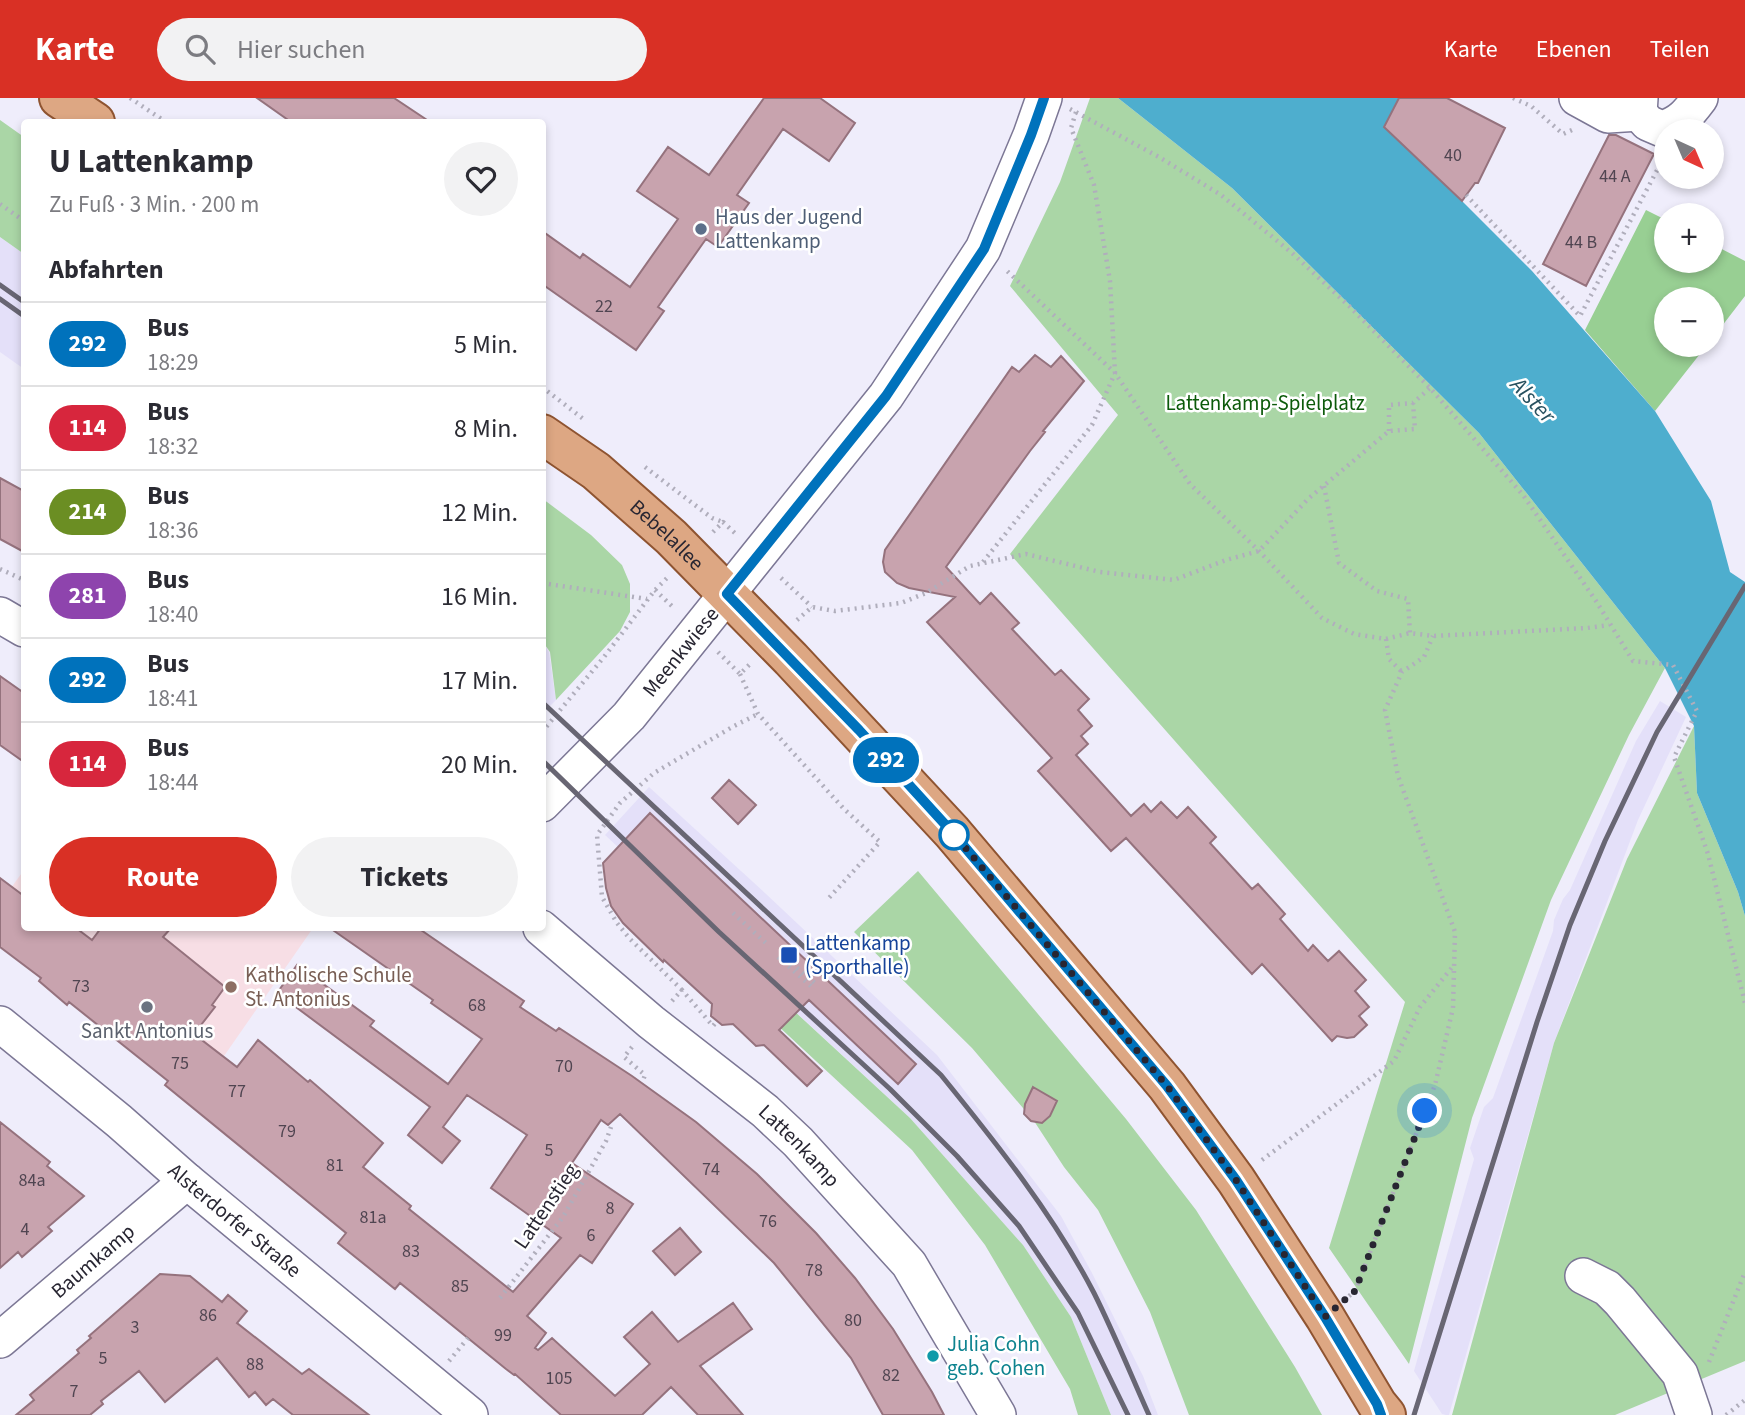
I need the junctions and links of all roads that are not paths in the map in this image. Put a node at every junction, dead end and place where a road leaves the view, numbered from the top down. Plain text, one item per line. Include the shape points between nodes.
1 (60, 98) edge
2 (1577, 98) edge
3 (1700, 98) edge
4 (1056, 103) edge
5 (1640, 105) edge
6 (91, 119) edge
7 (546, 437) edge
8 (727, 594) junction
9 (0, 615) edge
10 (21, 627) edge
11 (546, 800) edge
12 (545, 931) edge
13 (0, 1024) edge
14 (187, 1181) junction
15 (1583, 1276) dead end
16 (0, 1340) edge
17 (1691, 1405) edge
18 (449, 1409) edge
19 (1381, 1411) edge
20 (998, 1415) edge

1 - 6 main road
2 - 5 street via 1608,115
3 - 5 street via 1675,125 1662,129 1648,123
4 - 8 street, Meenkwiese via 1031,135 984,249 886,396
7 - 8 main road, Bebelallee via 596,471
8 - 11 street, Meenkwiese via 629,716
8 - 19 main road, Bebelallee via 952,832 1167,1086 1236,1180
9 - 10 street
12 - 20 street, Lattenkamp via 798,1142 909,1264
13 - 14 street, Alsterdorfer Straße
14 - 16 street, Baumkamp
14 - 18 street, Alsterdorfer Straße
15 - 17 street via 1620,1301 1680,1374

